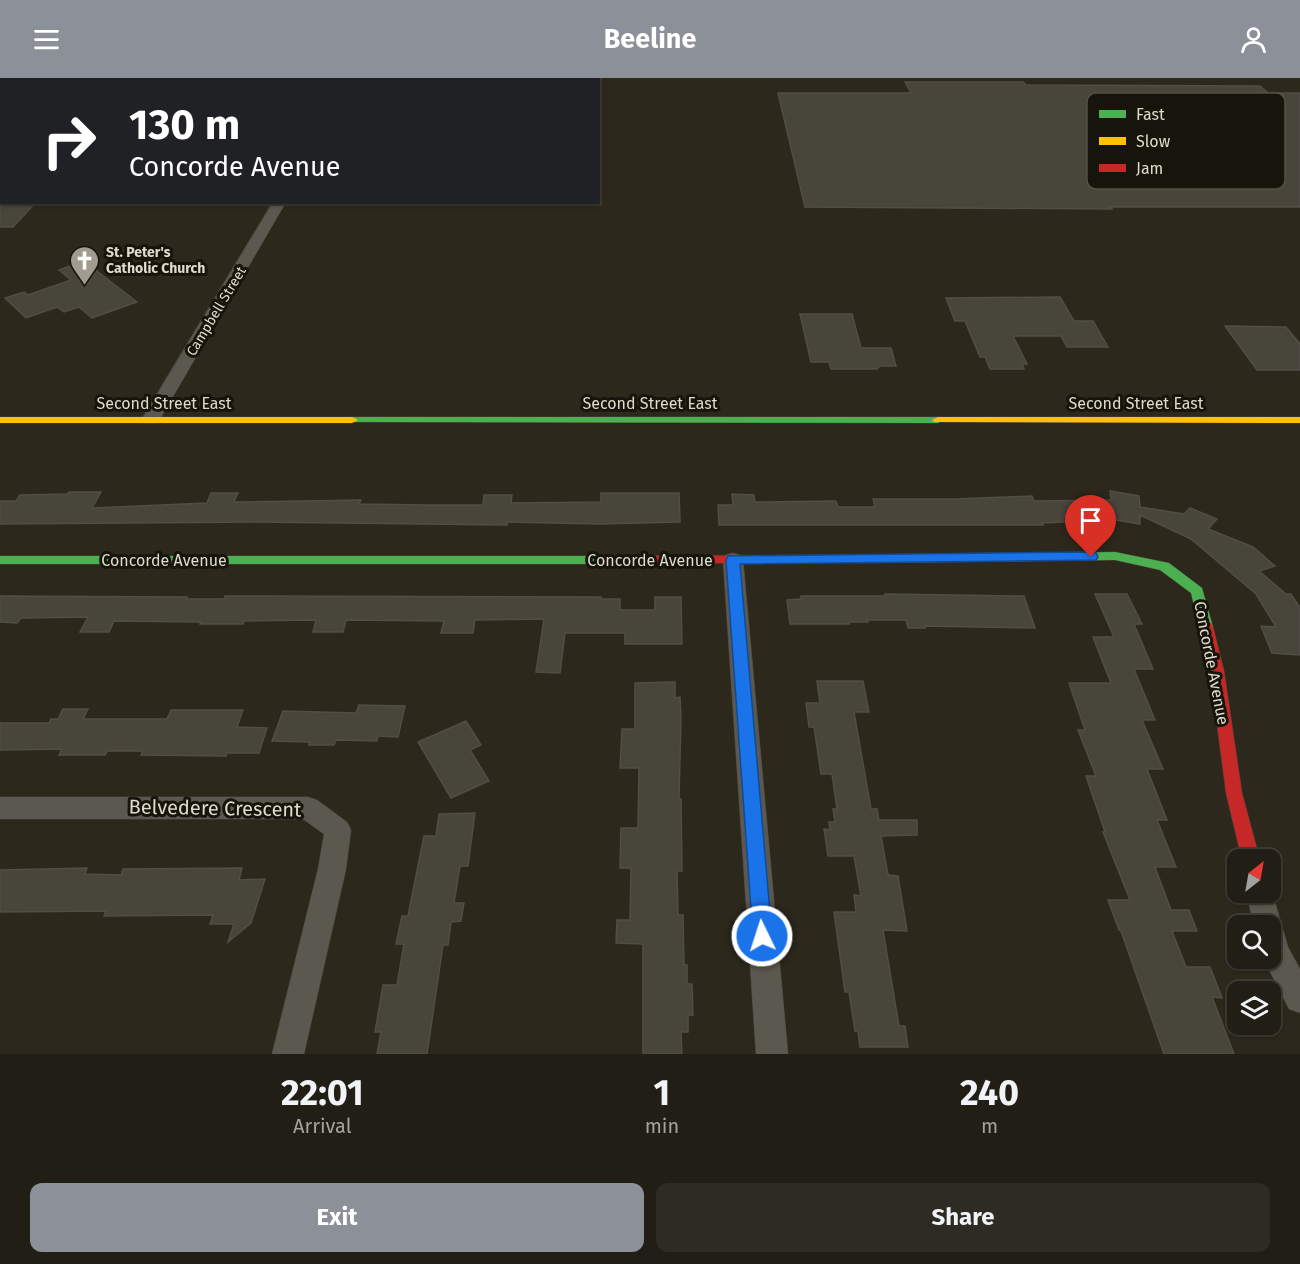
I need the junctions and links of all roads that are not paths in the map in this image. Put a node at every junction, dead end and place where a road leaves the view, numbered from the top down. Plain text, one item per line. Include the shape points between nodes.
1 (279, 204) edge
2 (0, 420) edge
3 (151, 420) junction
4 (1300, 420) edge
5 (0, 560) edge
6 (733, 560) junction
7 (0, 808) edge
8 (1248, 849) edge
9 (1281, 963) edge
10 (1300, 999) edge
11 (288, 1054) edge
12 (772, 1054) edge

1 - 3 street, Campbell Street
2 - 3 main road, Second Street East
3 - 4 main road, Second Street East
5 - 6 main road, Concorde Avenue
6 - 8 main road, Concorde Avenue via 1115,556 1164,566 1197,591 1217,671 1234,793
6 - 12 street
7 - 11 street, Belvedere Crescent via 308,808 339,830
9 - 10 street

